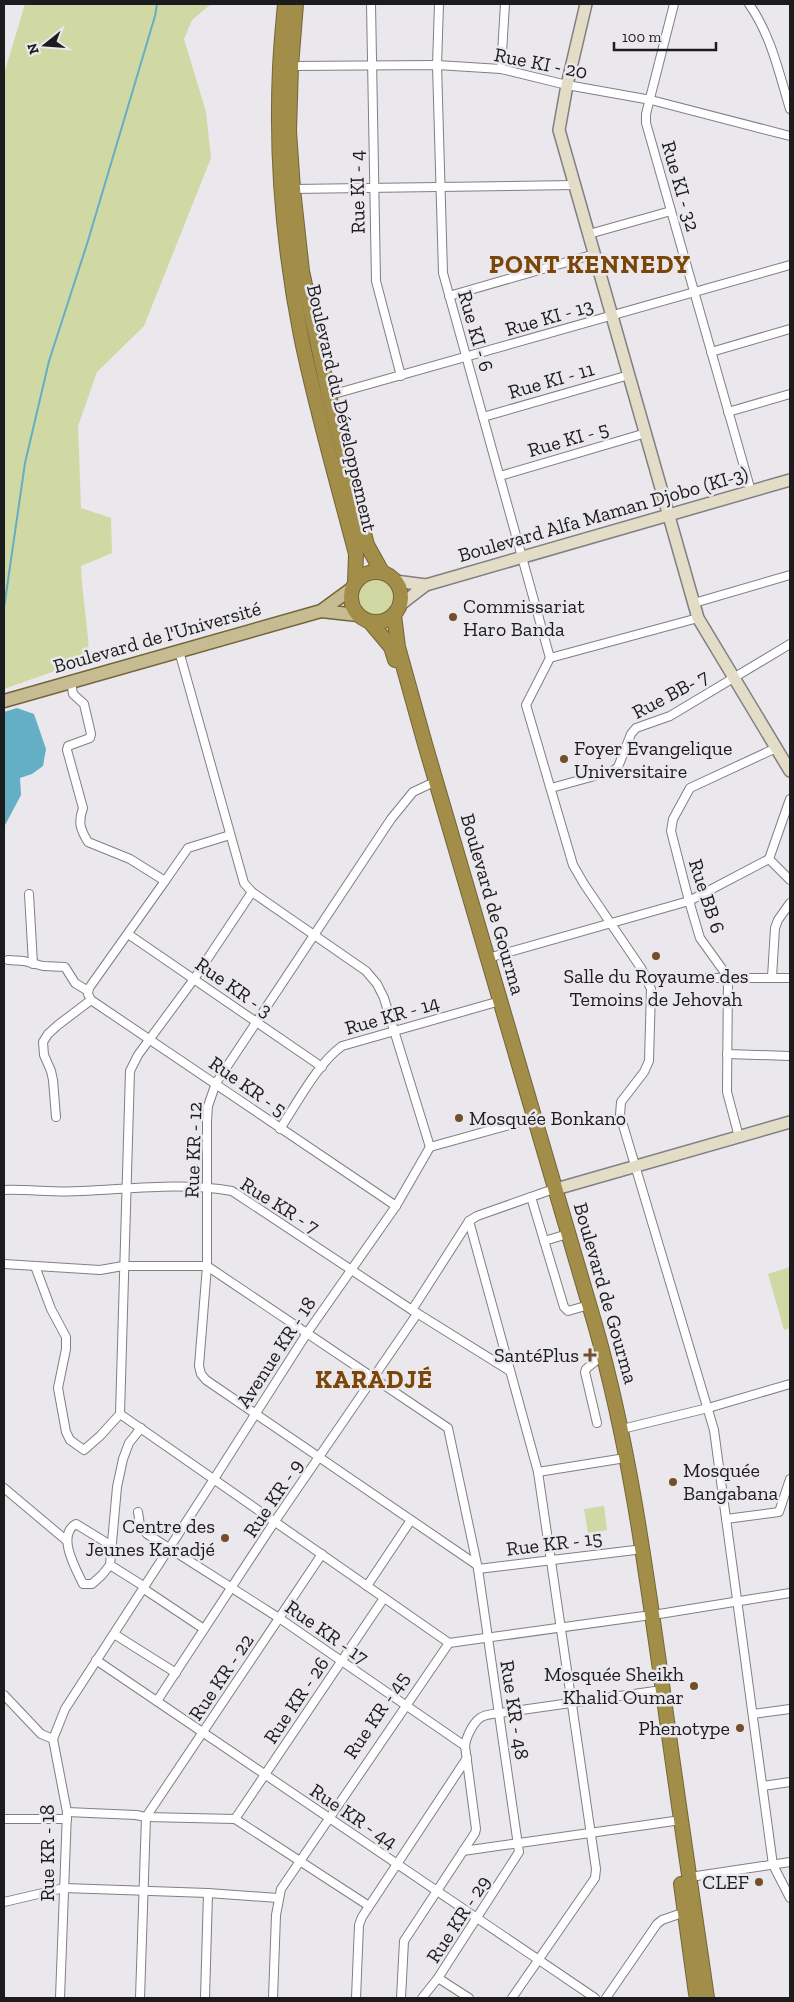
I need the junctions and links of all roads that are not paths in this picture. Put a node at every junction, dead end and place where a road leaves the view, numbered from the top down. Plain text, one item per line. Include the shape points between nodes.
1 (371, 4) edge
2 (438, 4) edge
3 (505, 4) edge
4 (586, 4) edge
5 (674, 4) edge
6 (749, 4) edge
7 (290, 5) edge
8 (437, 65) junction
9 (285, 66) junction
10 (370, 67) junction
11 (501, 69) junction
12 (567, 85) junction
13 (651, 100) junction
14 (790, 109) edge
15 (790, 136) edge
16 (575, 185) junction
17 (440, 187) junction
18 (374, 188) junction
19 (293, 189) junction
20 (671, 211) junction
21 (589, 234) junction
22 (595, 254) junction
23 (790, 265) edge
24 (694, 292) junction
25 (449, 296) junction
26 (612, 316) junction
27 (790, 329) edge
28 (711, 352) junction
29 (466, 357) junction
30 (629, 375) junction
31 (401, 376) junction
32 (790, 394) edge
33 (322, 398) junction
34 (728, 412) junction
35 (483, 417) junction
36 (646, 433) junction
37 (500, 476) junction
38 (790, 480) edge
39 (751, 491) junction
40 (669, 515) junction
41 (522, 557) junction
42 (382, 572) junction
43 (790, 575) edge
44 (395, 581) junction
45 (426, 585) junction
46 (353, 586) junction
47 (694, 604) junction
48 (397, 610) junction
49 (321, 611) junction
50 (364, 618) junction
51 (698, 618) junction
52 (790, 644) edge
53 (178, 651) junction
54 (550, 658) junction
55 (734, 677) junction
56 (71, 681) junction
57 (4, 701) edge
58 (776, 748) junction
59 (790, 771) edge
60 (430, 784) junction
61 (551, 788) junction
62 (790, 799) edge
63 (230, 835) junction
64 (769, 860) junction
65 (790, 880) edge
66 (164, 881) junction
67 (252, 892) junction
68 (29, 894) dead end
69 (689, 901) junction
70 (790, 903) edge
71 (610, 923) junction
72 (128, 934) junction
73 (314, 935) junction
74 (488, 958) junction
75 (8, 960) dead end
76 (34, 964) junction
77 (728, 977) junction
78 (772, 977) junction
79 (645, 978) junction
80 (790, 978) edge
81 (194, 979) junction
82 (88, 990) junction
83 (91, 1000) junction
84 (493, 1003) junction
85 (257, 1023) junction
86 (394, 1031) junction
87 (150, 1039) junction
88 (727, 1054) junction
89 (790, 1056) edge
90 (322, 1067) junction
91 (216, 1083) junction
92 (56, 1117) dead end
93 (526, 1120) junction
94 (790, 1122) edge
95 (280, 1128) junction
96 (738, 1137) junction
97 (430, 1147) junction
98 (635, 1165) junction
99 (125, 1188) junction
100 (206, 1188) junction
101 (4, 1190) edge
102 (552, 1190) junction
103 (531, 1197) junction
104 (396, 1206) junction
105 (469, 1222) junction
106 (561, 1236) junction
107 (544, 1241) junction
108 (4, 1264) edge
109 (35, 1266) junction
110 (123, 1266) junction
111 (207, 1266) junction
112 (351, 1269) junction
113 (582, 1307) junction
114 (415, 1312) junction
115 (307, 1333) junction
116 (597, 1360) junction
117 (510, 1371) junction
118 (374, 1378) junction
119 (790, 1384) edge
120 (708, 1408) junction
121 (120, 1414) junction
122 (255, 1414) junction
123 (597, 1423) dead end
124 (141, 1428) junction
125 (622, 1429) junction
126 (320, 1457) junction
127 (619, 1459) junction
128 (538, 1472) junction
129 (214, 1479) junction
130 (790, 1479) edge
131 (4, 1488) edge
132 (138, 1512) dead end
133 (726, 1519) junction
134 (411, 1520) junction
135 (275, 1521) junction
136 (67, 1541) junction
137 (112, 1546) junction
138 (169, 1548) junction
139 (635, 1550) junction
140 (322, 1554) junction
141 (552, 1560) junction
142 (110, 1565) junction
143 (478, 1567) junction
144 (367, 1586) junction
145 (144, 1588) junction
146 (231, 1588) junction
147 (790, 1593) edge
148 (384, 1598) junction
149 (738, 1602) junction
150 (649, 1616) junction
151 (279, 1618) junction
152 (562, 1627) junction
153 (204, 1629) junction
154 (114, 1634) junction
155 (488, 1637) junction
156 (450, 1643) junction
157 (96, 1660) junction
158 (342, 1661) junction
159 (176, 1673) junction
160 (655, 1691) junction
161 (4, 1695) edge
162 (157, 1701) junction
163 (573, 1703) junction
164 (406, 1706) junction
165 (790, 1709) edge
166 (500, 1713) junction
167 (753, 1714) junction
168 (203, 1733) junction
169 (53, 1739) junction
170 (465, 1746) junction
171 (467, 1758) junction
172 (265, 1775) junction
173 (790, 1782) edge
174 (762, 1786) junction
175 (67, 1816) junction
176 (146, 1818) junction
177 (4, 1819) edge
178 (235, 1819) junction
179 (329, 1819) junction
180 (674, 1821) junction
181 (591, 1833) junction
182 (519, 1843) junction
183 (463, 1851) junction
184 (519, 1855) joint
185 (301, 1861) junction
186 (790, 1862) edge
187 (396, 1865) junction
188 (773, 1865) junction
189 (690, 1877) junction
190 (64, 1888) junction
191 (144, 1891) junction
192 (436, 1892) junction
193 (208, 1893) junction
194 (278, 1898) junction
195 (790, 1898) edge
196 (4, 1902) edge
197 (369, 1906) junction
198 (684, 1912) junction
199 (476, 1919) junction
200 (538, 1960) junction
201 (438, 1978) junction
202 (60, 1998) edge
203 (140, 1998) edge
204 (205, 1998) edge
205 (273, 1998) edge
206 (356, 1998) edge
207 (401, 1998) edge
208 (422, 1998) edge
209 (469, 1998) edge
210 (512, 1998) edge
211 (595, 1998) edge
212 (606, 1998) edge
213 (697, 1998) edge
214 (707, 1998) edge

1 - 10 street, Rue KI - 4
2 - 8 street, Rue KI - 6
3 - 11 street
4 - 12 street
5 - 13 street, Rue KI - 32
6 - 14 street via 772,48
7 - 9 highway, Boulevard du Développement
8 - 10 street, Rue KI - 20
8 - 11 street, Rue KI - 20
8 - 17 street, Rue KI - 6
9 - 10 street, Rue KI - 20
9 - 19 highway, Boulevard du Développement
9 - 33 highway, Boulevard du Développement via 279,137 282,196 301,336
10 - 18 street, Rue KI - 4
11 - 12 street, Rue KI - 20
12 - 13 street, Rue KI - 20
12 - 16 street via 559,130
13 - 15 street, Rue KI - 20
13 - 20 street, Rue KI - 32 via 646,123
16 - 17 street
16 - 21 street
17 - 18 street
17 - 25 street, Rue KI - 6 via 443,273
18 - 19 street
18 - 31 street, Rue KI - 4 via 376,281
19 - 33 highway, Boulevard du Développement
20 - 21 street
20 - 24 street, Rue KI - 32
21 - 22 street
22 - 25 street
22 - 26 street
23 - 24 street, Rue KI - 13
24 - 26 street, Rue KI - 13
24 - 28 street, Rue KI - 32
25 - 29 street, Rue KI - 6
26 - 29 street, Rue KI - 13
26 - 30 street
27 - 28 street
28 - 34 street, Rue KI - 32
29 - 31 street, Rue KI - 13
29 - 35 street, Rue KI - 6
30 - 35 street, Rue KI - 11
30 - 36 street
31 - 33 street, Rue KI - 13
32 - 34 street
33 - 42 highway, Boulevard du Développement via 367,545
33 - 46 highway, Boulevard du Développement via 356,554
34 - 39 street, Rue KI - 32
35 - 37 street, Rue KI - 6
36 - 37 street, Rue KI - 5
36 - 40 street
37 - 41 street, Rue KI - 6
38 - 39 street, Boulevard Alfa Maman Djobo (KI-3)
39 - 40 street, Boulevard Alfa Maman Djobo (KI-3)
40 - 41 street, Boulevard Alfa Maman Djobo (KI-3)
40 - 47 street
41 - 45 street, Boulevard Alfa Maman Djobo (KI-3)
41 - 54 street, Rue KI - 6
42 - 44 highway
42 - 46 highway via 367,573
43 - 47 street
44 - 45 street, Boulevard Alfa Maman Djobo (KI-3)
44 - 48 highway via 401,596
45 - 48 street, Boulevard Alfa Maman Djobo (KI-3)
46 - 49 main road, Boulevard de l'Université
46 - 50 highway via 350,599 353,608
47 - 51 street
48 - 50 highway via 383,621
48 - 74 highway, Boulevard de Gourma via 398,647
49 - 50 main road, Boulevard de l'Université
49 - 53 main road, Boulevard de l'Université
50 - 60 highway, Boulevard de Gourma via 391,647
51 - 54 street
51 - 55 street
52 - 55 street, Rue BB- 7
53 - 56 main road, Boulevard de l'Université
53 - 63 street
54 - 61 street via 526,705
55 - 58 street
55 - 61 street, Rue BB- 7 via 670,716 636,728 618,768
56 - 57 main road, Boulevard de l'Université
56 - 66 street via 72,694 84,704 91,734 90,738 68,746 67,750 83,808 79,817 84,835 90,844 130,860
58 - 59 street
58 - 69 street, Rue BB 6 via 690,788 686,793 671,830
60 - 73 street, Rue KR - 12 via 407,797
60 - 84 highway, Boulevard de Gourma
61 - 71 street via 573,865
62 - 64 street
63 - 66 street via 188,848
63 - 67 street via 244,883
64 - 65 street
64 - 69 street
66 - 72 street
67 - 73 street
67 - 81 street
68 - 76 street
69 - 71 street
69 - 77 street, Rue BB 6 via 700,938
70 - 78 street via 774,928
71 - 74 street
71 - 79 street
72 - 81 street, Rue KR - 3
72 - 82 street
73 - 85 street, Rue KR - 12
73 - 86 street via 366,971 377,984
74 - 102 highway, Boulevard de Gourma
75 - 76 street
76 - 82 street via 65,967 75,983
77 - 78 street
77 - 79 street
77 - 88 street
78 - 80 street
79 - 98 street via 651,989 649,1061 619,1108
81 - 85 street, Rue KR - 3
81 - 87 street
82 - 83 street
83 - 87 street, Rue KR - 5
83 - 92 street via 58,1025 43,1042 44,1055 52,1071
84 - 86 street, Rue KR - 14
84 - 93 highway, Boulevard de Gourma
85 - 90 street, Rue KR - 3
85 - 91 street, Rue KR - 12
86 - 90 street, Rue KR - 14 via 342,1046
86 - 97 street
87 - 91 street, Rue KR - 5
87 - 99 street via 130,1071
88 - 89 street
88 - 96 street via 726,1092
90 - 95 street, Rue KR - 14
91 - 95 street, Rue KR - 5
91 - 100 street, Rue KR - 12 via 208,1106
93 - 97 street
93 - 102 highway, Boulevard de Gourma
94 - 96 street
95 - 104 street, Rue KR - 5
96 - 98 street
97 - 104 street, Avenue KR - 18
98 - 102 street
98 - 120 street
99 - 100 street, Rue KR - 7
99 - 101 street, Rue KR - 7 via 80,1192
99 - 110 street
100 - 111 street, Rue KR - 12
100 - 112 street, Rue KR - 7 via 239,1194
102 - 103 street
102 - 106 highway, Boulevard de Gourma
102 - 125 highway, Boulevard de Gourma via 610,1379
103 - 105 street
103 - 107 street
104 - 112 street, Avenue KR - 18
105 - 114 street, Rue KR - 9
105 - 117 street
106 - 107 street
106 - 113 highway, Boulevard de Gourma
107 - 113 street via 564,1307 568,1311
108 - 109 street
109 - 110 street via 100,1270
109 - 121 street via 66,1337 58,1388 67,1436 85,1450
110 - 111 street
110 - 121 street
111 - 115 street, Rue KR - 48
111 - 122 street, Rue KR - 12 via 201,1374
112 - 114 street, Rue KR - 7
112 - 115 street, Avenue KR - 18
113 - 116 highway, Boulevard de Gourma
114 - 117 street, Rue KR - 7
114 - 118 street, Rue KR - 9
115 - 118 street, Rue KR - 48
115 - 122 street, Avenue KR - 18
116 - 123 street via 585,1372
116 - 127 highway, Boulevard de Gourma
117 - 128 street
118 - 126 street, Rue KR - 9
118 - 143 street, Rue KR - 48 via 448,1428
119 - 120 street
120 - 125 street
120 - 133 street
121 - 124 street
122 - 126 street
122 - 129 street, Avenue KR - 18
124 - 129 street
124 - 137 street via 124,1453 117,1487
125 - 150 highway, Boulevard de Gourma via 632,1480
126 - 134 street
126 - 135 street, Rue KR - 9
127 - 128 street
127 - 139 highway, Boulevard de Gourma
128 - 141 street
129 - 135 street
129 - 138 street, Avenue KR - 18
130 - 133 street via 779,1512
131 - 136 street
132 - 138 street, Rue KR - 17 via 142,1529
133 - 149 street
134 - 143 street
134 - 144 street
135 - 140 street
135 - 146 street, Rue KR - 9
136 - 137 street via 70,1528 76,1524
136 - 142 street via 67,1549 82,1584 92,1584
137 - 142 street
138 - 145 street, Avenue KR - 18
138 - 146 street, Rue KR - 17
139 - 141 street, Rue KR - 15
139 - 150 highway, Boulevard de Gourma
140 - 144 street
140 - 151 street, Rue KR - 22
141 - 143 street, Rue KR - 15
141 - 152 street
142 - 145 street
143 - 155 street, Rue KR - 48
144 - 148 street
145 - 153 street
145 - 154 street, Avenue KR - 18
146 - 151 street, Rue KR - 17
146 - 153 street, Rue KR - 9
147 - 149 street
148 - 156 street
148 - 158 street, Rue KR - 26
149 - 150 street
149 - 167 street
150 - 152 street
150 - 160 highway, Boulevard de Gourma
150 - 189 highway, Boulevard de Gourma
151 - 158 street, Rue KR - 17
151 - 168 street, Rue KR - 22
152 - 155 street
152 - 163 street
153 - 159 street, Rue KR - 9
154 - 157 street, Avenue KR - 18
154 - 159 street
155 - 156 street
155 - 166 street, Rue KR - 48
156 - 164 street, Rue KR - 45
157 - 162 street, Rue KR - 44
157 - 169 street via 65,1709
158 - 164 street, Rue KR - 17
158 - 172 street, Rue KR - 26
159 - 162 street, Rue KR - 9
160 - 163 street
160 - 180 highway, Boulevard de Gourma
161 - 169 street via 41,1734
162 - 168 street, Rue KR - 44
163 - 166 street
163 - 181 street
164 - 170 street, Rue KR - 17
164 - 179 street, Rue KR - 45
165 - 167 street
166 - 170 street via 480,1717
166 - 182 street, Rue KR - 48
167 - 174 street
168 - 172 street, Rue KR - 44
168 - 176 street, Rue KR - 22
169 - 175 street, Rue KR - 18
170 - 171 street
171 - 183 street via 476,1829
171 - 187 street
172 - 178 street, Rue KR - 26
172 - 179 street, Rue KR - 44
173 - 174 street
174 - 188 street
175 - 176 street via 136,1815
175 - 177 street
175 - 190 street, Rue KR - 18
176 - 178 street
176 - 191 street
178 - 185 street
179 - 185 street, Rue KR - 45
179 - 187 street, Rue KR - 44
180 - 181 street
180 - 198 highway, Boulevard de Gourma
181 - 182 street
181 - 200 street via 595,1878
182 - 183 street
182 - 184 street, Rue KR - 48
183 - 192 street
184 - 199 street, Rue KR - 29
185 - 194 street, Rue KR - 45
185 - 197 street
186 - 188 street
187 - 192 street, Rue KR - 44
187 - 197 street
188 - 189 street
188 - 195 street
189 - 214 highway, Boulevard de Gourma
190 - 191 street
190 - 196 street
190 - 202 street, Rue KR - 18
191 - 193 street
191 - 203 street
192 - 199 street, Rue KR - 44
192 - 207 street via 403,1945
193 - 194 street
193 - 204 street
194 - 205 street, Rue KR - 45
197 - 206 street via 359,1925
198 - 212 street via 656,1924
198 - 213 highway, Boulevard de Gourma
199 - 200 street, Rue KR - 44
199 - 201 street, Rue KR - 29
200 - 210 street
200 - 211 street, Rue KR - 44
201 - 208 street, Rue KR - 29
201 - 209 street

